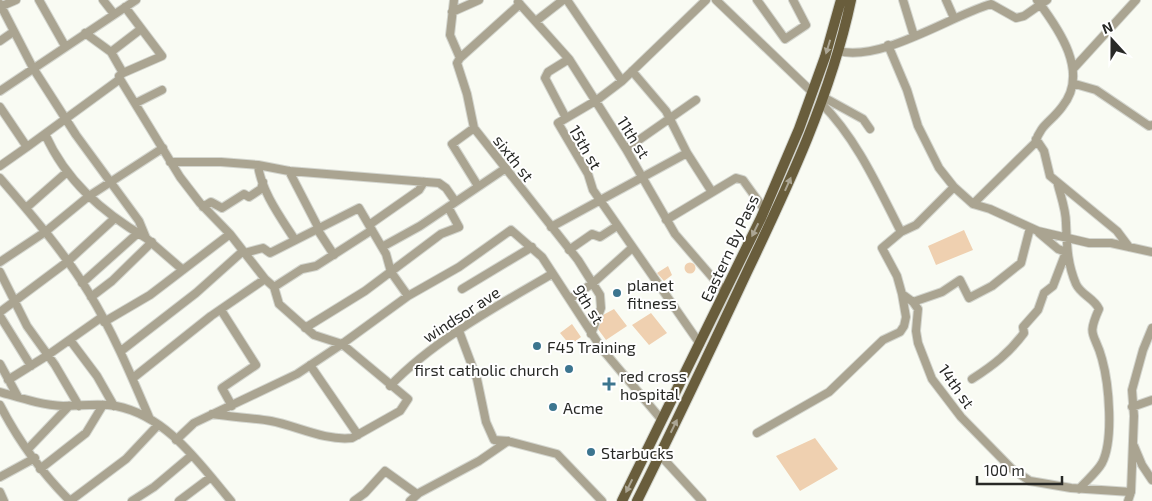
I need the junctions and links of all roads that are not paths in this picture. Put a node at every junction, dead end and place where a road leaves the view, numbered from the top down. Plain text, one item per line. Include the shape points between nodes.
1 (16, 0) edge
2 (39, 0) edge
3 (103, 0) edge
4 (136, 0) edge
5 (454, 0) edge
6 (480, 0) edge
7 (563, 0) edge
8 (567, 0) edge
9 (706, 0) edge
10 (716, 0) edge
11 (757, 0) edge
12 (793, 0) edge
13 (851, 0) edge
14 (903, 0) edge
15 (946, 0) edge
16 (1136, 0) edge
17 (840, 1) edge
18 (518, 2) edge
19 (1042, 2) edge
20 (1, 5) edge
21 (125, 7) junction
22 (452, 12) junction
23 (114, 14) junction
24 (954, 18) junction
25 (536, 21) junction
26 (141, 29) junction
27 (13, 32) junction
28 (85, 33) junction
29 (914, 36) junction
30 (0, 41) edge
31 (65, 46) junction
32 (888, 46) junction
33 (838, 51) junction
34 (111, 52) junction
35 (460, 58) junction
36 (569, 59) junction
37 (33, 68) junction
38 (1073, 69) junction
39 (632, 71) junction
40 (122, 76) junction
41 (622, 80) junction
42 (1075, 84) junction
43 (0, 90) edge
44 (162, 90) dead end
45 (812, 92) junction
46 (696, 100) dead end
47 (822, 100) junction
48 (595, 101) junction
49 (136, 103) junction
50 (0, 107) edge
51 (566, 118) junction
52 (670, 118) junction
53 (65, 119) junction
54 (1152, 125) edge
55 (474, 128) junction
56 (870, 129) dead end
57 (45, 134) junction
58 (1036, 139) junction
59 (27, 147) junction
60 (163, 148) junction
61 (626, 149) junction
62 (687, 153) junction
63 (170, 162) junction
64 (258, 165) junction
65 (0, 166) edge
66 (506, 168) junction
67 (289, 171) junction
68 (67, 172) junction
69 (642, 177) junction
70 (0, 178) edge
71 (110, 182) junction
72 (263, 182) junction
73 (424, 182) junction
74 (1058, 185) junction
75 (478, 186) junction
76 (954, 187) junction
77 (712, 192) junction
78 (89, 196) junction
79 (455, 201) junction
80 (600, 202) junction
81 (973, 204) junction
82 (203, 207) junction
83 (448, 207) junction
84 (26, 208) junction
85 (764, 209) junction
86 (115, 218) junction
87 (666, 220) junction
88 (551, 226) junction
89 (617, 226) junction
90 (370, 228) junction
91 (319, 229) junction
92 (1034, 229) junction
93 (45, 232) junction
94 (902, 232) junction
95 (138, 233) junction
96 (230, 234) junction
97 (1065, 238) junction
98 (149, 240) junction
99 (295, 240) junction
100 (382, 247) junction
101 (532, 247) junction
102 (1129, 247) junction
103 (632, 248) junction
104 (570, 250) junction
105 (243, 252) junction
106 (1066, 252) junction
107 (1152, 252) edge
108 (334, 255) junction
109 (0, 262) edge
110 (67, 262) junction
111 (183, 270) junction
112 (0, 272) edge
113 (391, 272) junction
114 (552, 274) junction
115 (265, 279) junction
116 (82, 283) junction
117 (593, 283) junction
118 (8, 286) junction
119 (274, 287) junction
120 (0, 290) edge
121 (462, 290) dead end
122 (725, 292) junction
123 (902, 294) junction
124 (408, 296) junction
125 (92, 298) junction
126 (570, 299) junction
127 (16, 301) junction
128 (913, 302) junction
129 (221, 310) junction
130 (0, 312) edge
131 (0, 316) edge
132 (103, 320) junction
133 (305, 328) junction
134 (1152, 328) edge
135 (459, 332) junction
136 (591, 334) junction
137 (70, 340) junction
138 (342, 344) junction
139 (700, 344) junction
140 (121, 351) junction
141 (48, 355) junction
142 (0, 364) edge
143 (310, 365) junction
144 (31, 366) junction
145 (133, 378) junction
146 (972, 379) dead end
147 (8, 380) junction
148 (390, 386) junction
149 (0, 392) edge
150 (18, 397) junction
151 (1152, 400) edge
152 (0, 405) edge
153 (103, 405) junction
154 (69, 406) junction
155 (79, 406) junction
156 (114, 406) junction
157 (232, 406) junction
158 (1132, 406) junction
159 (212, 414) junction
160 (149, 417) junction
161 (661, 419) junction
162 (158, 425) junction
163 (757, 432) dead end
164 (358, 435) junction
165 (176, 440) junction
166 (508, 441) junction
167 (1133, 445) junction
168 (28, 449) junction
169 (192, 455) junction
170 (660, 455) junction
171 (35, 458) junction
172 (40, 469) junction
173 (0, 477) edge
174 (211, 477) junction
175 (1152, 480) edge
176 (1079, 489) junction
177 (0, 492) edge
178 (1131, 492) junction
179 (417, 494) junction
180 (228, 498) edge
181 (4, 501) edge
182 (70, 501) edge
183 (132, 501) edge
184 (179, 501) edge
185 (218, 501) edge
186 (354, 501) edge
187 (410, 501) edge
188 (602, 501) edge
189 (622, 501) edge
190 (637, 501) edge
191 (702, 501) edge
192 (1128, 501) edge

1 - 20 street
2 - 31 street
3 - 23 street
4 - 21 street
5 - 22 street, sixth st
6 - 22 street
7 - 25 street
8 - 41 street
9 - 39 street, 15th st
10 - 45 street
11 - 12 street via 785,40 806,25
13 - 33 main road, Eastern By Pass
14 - 29 street
15 - 24 street
16 - 38 street
17 -> 45 main road, Eastern By Pass
18 - 25 street, 11th st
18 - 35 street
19 - 24 street via 1016,18 991,4
19 - 38 street via 1067,49
20 - 27 street
21 - 23 street
21 - 26 street
22 - 35 street, sixth st via 450,35
23 - 28 street
24 - 29 street
25 - 36 street, 11th st
26 - 34 street
26 - 40 street via 162,56
27 - 30 street
27 - 37 street
28 - 31 street
28 - 34 street
29 - 32 street
31 - 37 street
32 - 33 street via 857,54
32 - 76 street via 918,126 939,168
33 - 47 main road, Eastern By Pass
34 - 40 street
35 - 55 street, sixth st via 457,64
36 - 48 street, 11th st
36 - 51 street via 544,78
37 - 43 street
37 - 53 street
38 - 42 street
39 - 41 street, 15th st
39 - 52 street
40 - 49 street
40 - 53 street
41 - 48 street, 15th st
42 - 54 street via 1096,90
42 - 58 street via 1064,106 1040,129
44 - 49 street
45 - 85 main road, Eastern By Pass
46 - 52 street
47 - 56 street via 863,119
47 - 94 street via 850,137
170 -> 47 main road, Eastern By Pass via 777,207
48 - 51 street, 15th st
48 - 61 street, 11th st
49 - 60 street
50 - 59 street
51 - 80 street, 15th st via 558,126 588,174 592,190
52 - 61 street
52 - 62 street
53 - 57 street
53 - 71 street
55 - 66 street, sixth st
55 - 75 street via 452,144
57 - 59 street
57 - 68 street via 54,155
58 - 74 street via 1044,151 1050,176
58 - 81 street
59 - 65 street
60 - 63 street
60 - 71 street
61 - 69 street, 11th st
62 - 69 street
62 - 77 street
63 - 64 street
63 - 82 street
64 - 67 street
64 - 72 street
66 - 75 street
66 - 88 street, sixth st
67 - 73 street
67 - 91 street
68 - 78 street
68 - 84 street
69 - 80 street
69 - 87 street, 11th st
70 - 84 street
71 - 78 street
71 - 98 street
72 - 82 street via 261,189 249,197 244,194 222,208 210,202
72 - 99 street
73 - 79 street via 439,183
73 - 90 street via 419,190
74 - 97 street via 1066,223
74 - 102 street via 1117,230
75 - 79 street
76 - 81 street
76 - 94 street via 916,225
77 - 85 street via 739,178
77 - 87 street
78 - 86 street
78 - 93 street
79 - 83 street
80 - 88 street
80 - 89 street, 15th st
81 - 92 street
82 - 96 street
83 - 100 street
83 - 113 street via 459,227 441,234
84 - 93 street
85 -> 122 main road, Eastern By Pass
86 - 95 street
86 - 110 street
87 - 122 street, 11th st via 680,242
88 - 104 street, sixth st
89 - 103 street, 15th st
89 - 104 street via 600,237 592,234
90 - 91 street via 359,208
90 - 100 street
90 - 108 street
91 - 99 street
91 - 108 street
92 - 97 street
92 - 106 street
92 - 128 street via 1020,263 992,286 969,298 960,280 942,292
93 - 109 street
93 - 110 street
94 - 123 street via 882,248 897,276
95 - 98 street
95 - 116 street
96 - 105 street
96 - 111 street
97 - 102 street
97 - 106 street
98 - 111 street
98 - 125 street via 123,271
99 - 105 street via 268,254 262,248
100 - 113 street
101 - 114 street, 9th st
101 - 121 street
101 - 124 street, 9th st via 510,230 459,267
102 - 107 street
103 - 117 street
103 - 139 street, 15th st
104 - 117 street, sixth st
105 - 115 street
105 - 140 street
106 - 146 street via 1054,286 1043,295 1038,310 1023,327 1024,333 1015,346
106 - 176 street via 1077,287 1092,298 1099,309 1092,323 1092,332 1104,365 1110,414 1102,463
108 - 119 street via 316,266 302,269
110 - 116 street
110 - 127 street
111 - 132 street via 150,295
112 - 118 street
113 - 124 street
113 - 133 street
114 - 126 street, 9th st
114 - 135 street, windsor ave
115 - 119 street
115 - 129 street
116 - 125 street
117 - 126 street
117 - 136 street, sixth st via 602,301
118 - 120 street
118 - 127 street
119 - 133 street via 279,304
122 - 139 main road, Eastern By Pass
123 - 128 street
123 - 163 street via 906,316 900,332 883,340 828,392
124 - 138 street
125 - 132 street
126 - 136 street, 9th st
127 - 130 street
127 - 141 street via 27,326
128 - 176 street, 14th st via 919,315 918,343 932,379 961,417 1020,475 1030,481
129 - 145 street
129 - 157 street via 256,365 222,388
131 - 144 street
132 - 137 street
132 - 140 street
133 - 138 street via 314,335
134 - 158 street via 1136,373
135 - 148 street, windsor ave via 418,359
135 - 166 street via 477,379 490,434 494,440
136 - 161 street, 9th st
137 - 141 street
137 - 156 street
138 - 143 street
138 - 148 street
139 - 161 main road, Eastern By Pass
140 - 145 street
141 - 144 street
141 - 155 street
142 - 147 street
143 - 157 street
143 - 164 street
144 - 147 street
145 - 160 street
147 - 150 street
148 - 164 street via 408,399 402,408
149 - 150 street
150 - 154 street via 34,403
151 - 158 street
152 - 168 street
153 - 155 street
153 - 156 street
153 - 172 street via 86,433
154 - 155 street
154 - 168 street
156 - 160 street
157 - 159 street
158 - 167 street
159 - 164 street via 273,422 345,439
159 - 165 street via 194,423
160 - 162 street
161 -> 189 main road, Eastern By Pass
162 - 165 street
162 - 182 street via 126,459
165 - 169 street
166 - 179 street via 478,462
166 - 188 street via 557,454
167 - 175 street
167 - 178 street
168 - 171 street
169 - 174 street
169 - 183 street
170 - 190 main road, Eastern By Pass
170 - 191 street
171 - 172 street
171 - 173 street
172 - 182 street
174 - 180 street
174 - 184 street
176 - 178 street, 14th st
177 - 181 street
178 - 192 street
179 - 186 street via 385,472
179 - 187 street
180 - 185 street

